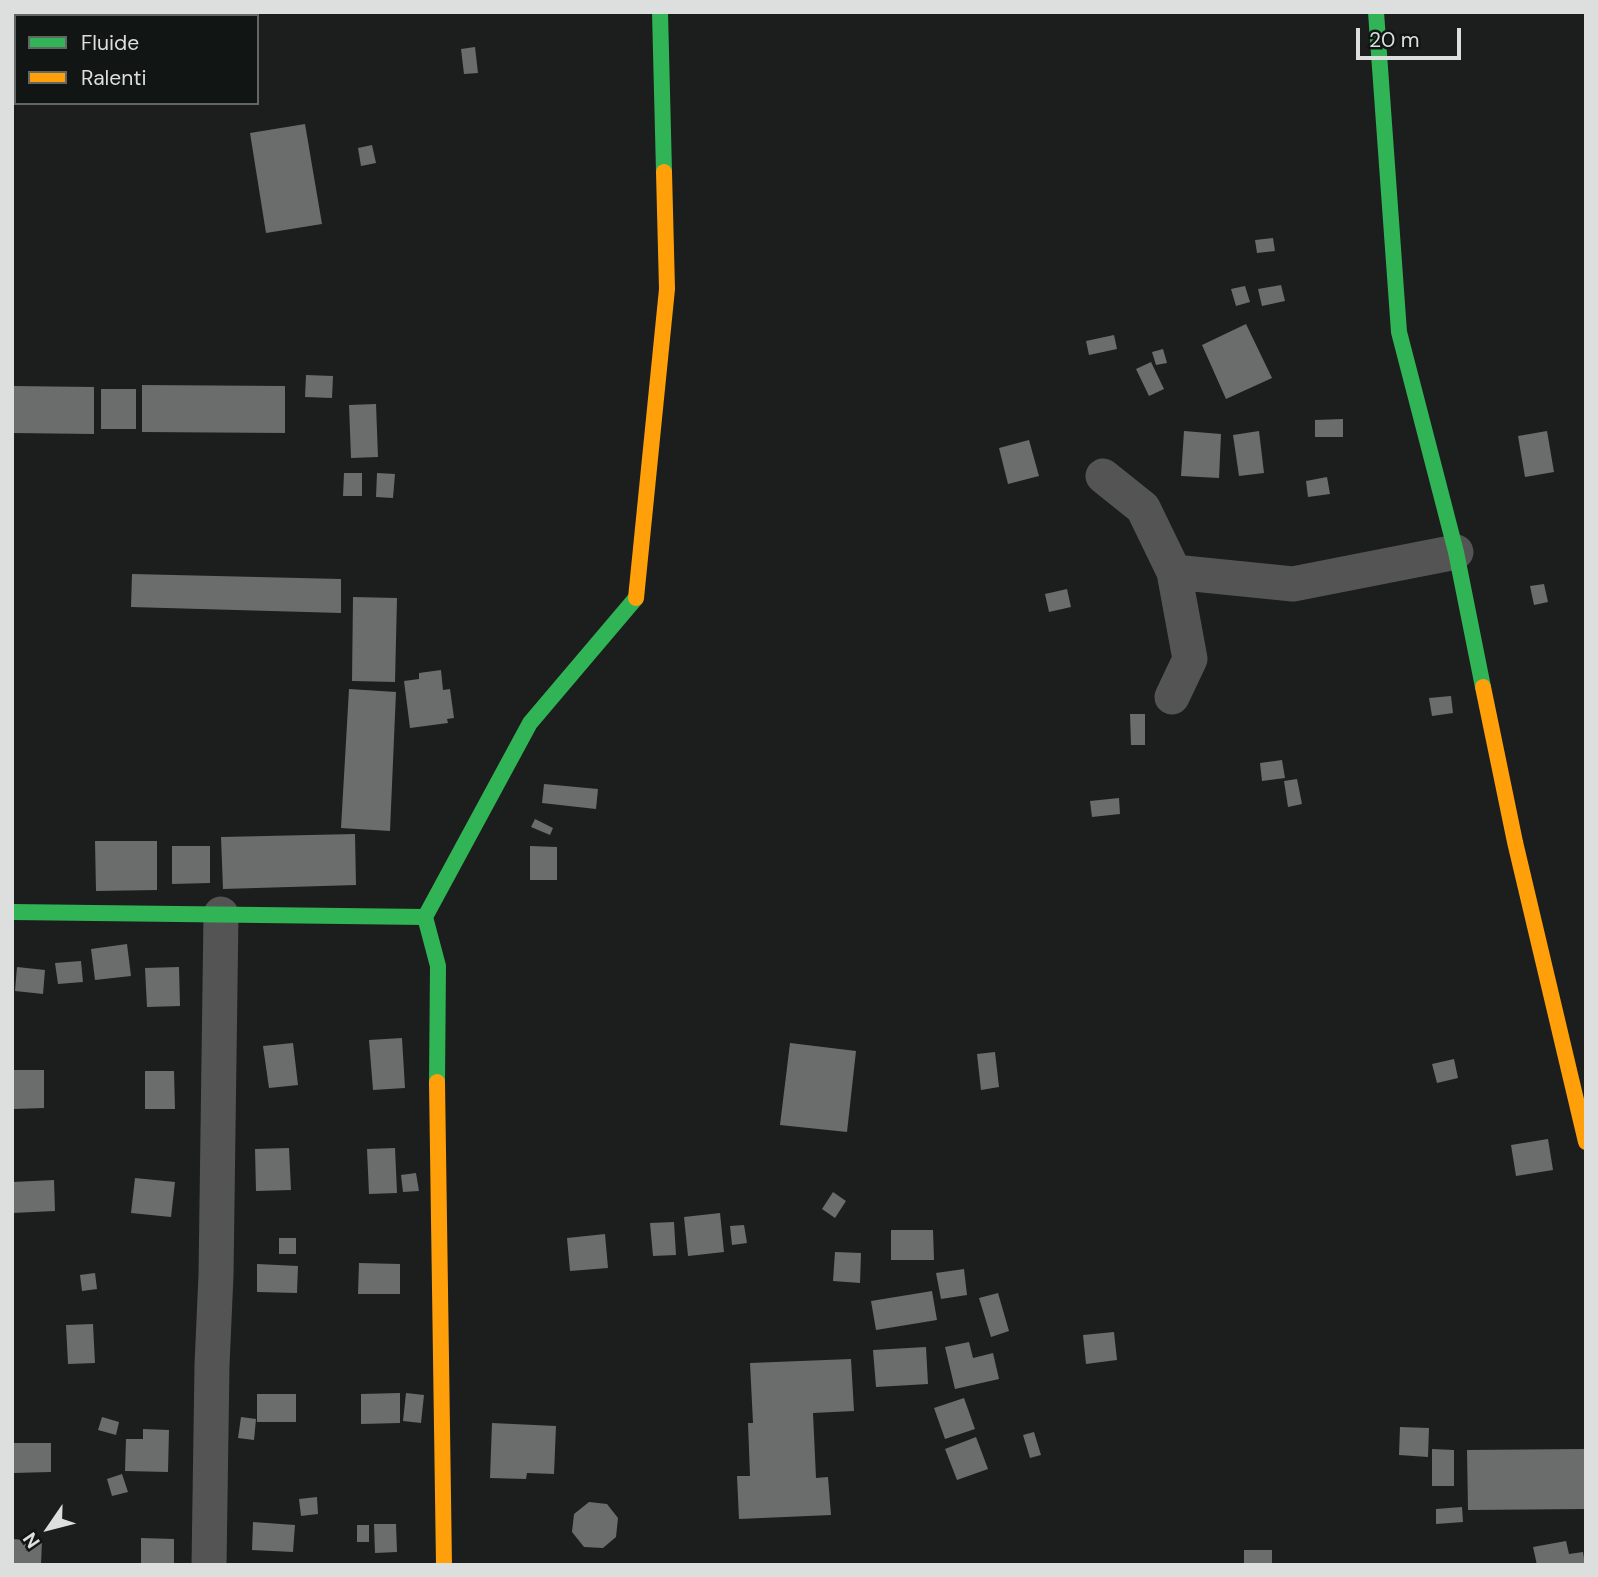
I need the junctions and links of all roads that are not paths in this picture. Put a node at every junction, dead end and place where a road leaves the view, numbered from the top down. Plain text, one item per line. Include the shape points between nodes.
1 (660, 12) edge
2 (1377, 12) edge
3 (1103, 476) dead end
4 (1456, 552) junction
5 (1174, 572) junction
6 (1172, 697) dead end
7 (12, 912) edge
8 (220, 914) junction
9 (425, 917) junction
10 (1586, 1142) edge
11 (209, 1565) edge
12 (444, 1565) edge

1 - 9 street via 667,289 636,598 530,723
2 - 4 street via 1399,332
3 - 5 street via 1143,508
4 - 5 street via 1293,584
4 - 10 street via 1515,842
5 - 6 street via 1190,659
7 - 8 street
8 - 9 street
8 - 11 street
9 - 12 street via 438,967

